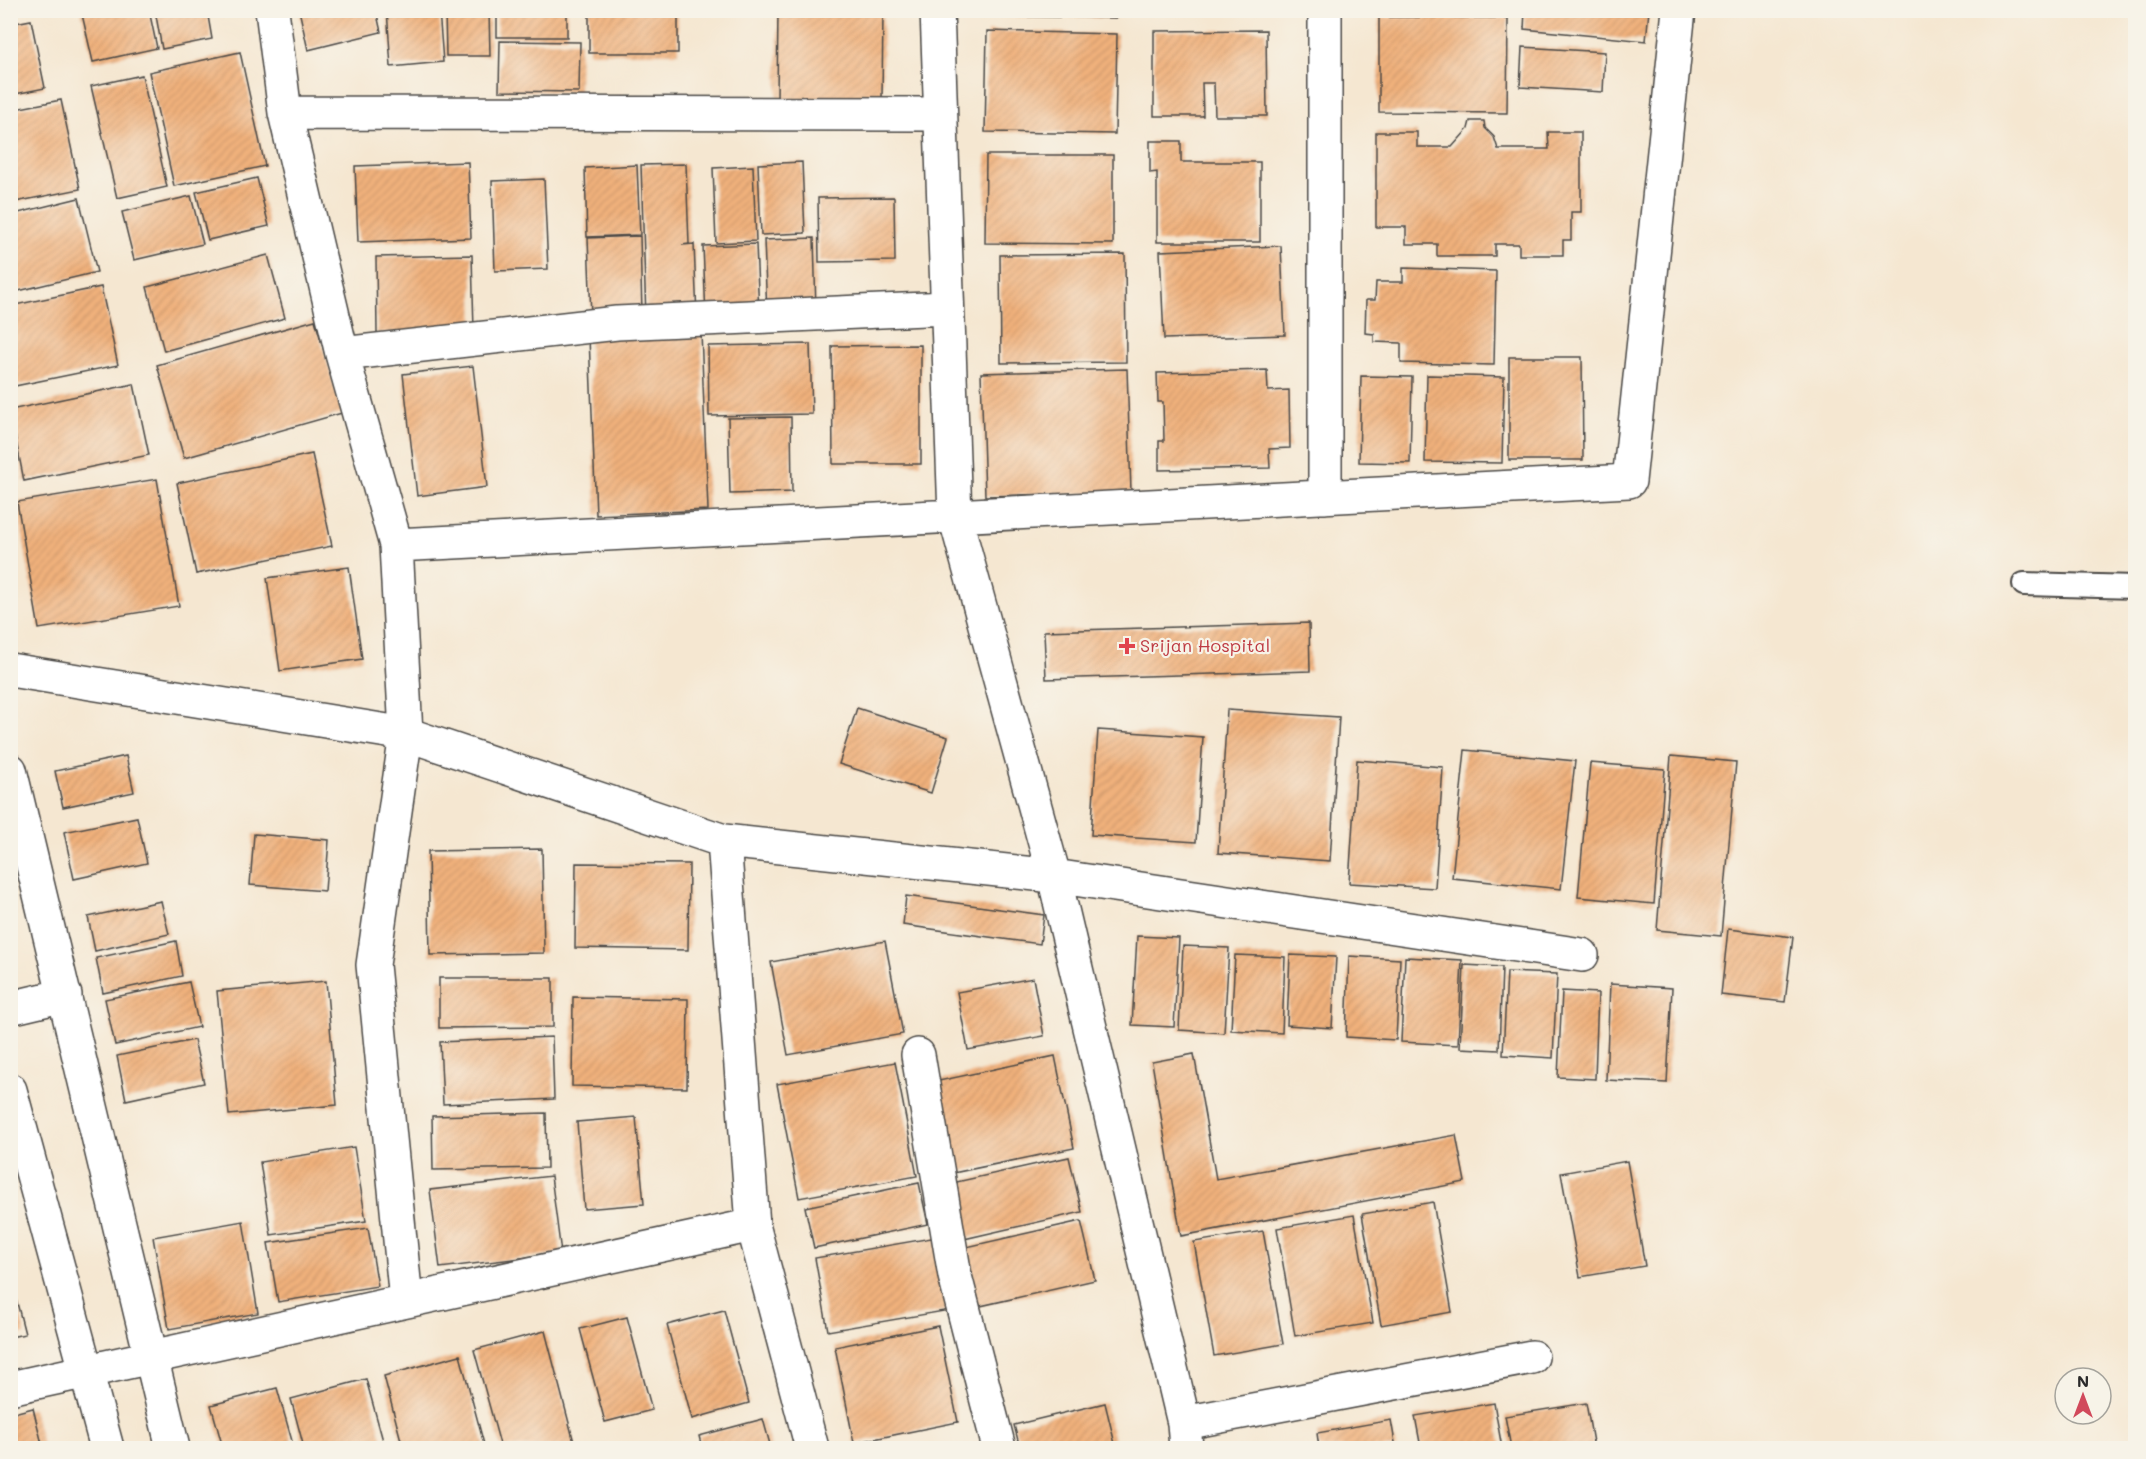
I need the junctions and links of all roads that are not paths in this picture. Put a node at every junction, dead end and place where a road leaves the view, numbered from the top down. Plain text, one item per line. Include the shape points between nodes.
1 (272, 10) edge
2 (937, 10) edge
3 (1325, 10) edge
4 (1679, 10) edge
5 (285, 113) junction
6 (940, 114) junction
7 (947, 308) junction
8 (342, 354) junction
9 (1325, 497) junction
10 (955, 516) junction
11 (396, 545) junction
12 (2024, 584) dead end
13 (2136, 587) edge
14 (10, 670) edge
15 (406, 734) junction
16 (10, 770) edge
17 (724, 840) junction
18 (1054, 876) junction
19 (1582, 955) dead end
20 (64, 995) junction
21 (10, 1008) edge
22 (918, 1055) dead end
23 (10, 1090) edge
24 (753, 1225) junction
25 (406, 1301) junction
26 (152, 1357) junction
27 (1532, 1357) dead end
28 (88, 1371) junction
29 (10, 1388) edge
30 (1185, 1436) edge
31 (106, 1449) edge
32 (173, 1449) edge
33 (812, 1449) edge
34 (999, 1449) edge

1 - 5 street
2 - 6 street
3 - 9 street
4 - 9 street via 1629,481
5 - 6 street
5 - 8 street
6 - 7 street
7 - 8 street via 616,323
7 - 10 street
8 - 11 street
9 - 10 street
10 - 11 street
10 - 18 street
11 - 15 street
12 - 13 lane
14 - 15 street
15 - 17 street
15 - 25 street via 373,965
16 - 20 street
17 - 18 street
17 - 24 street
18 - 19 street
18 - 30 street
20 - 21 street
20 - 26 street
22 - 34 street via 955,1276
23 - 28 street
24 - 25 street
24 - 33 street
25 - 26 street
26 - 28 street
26 - 32 street
27 - 30 street
28 - 29 street
28 - 31 street

